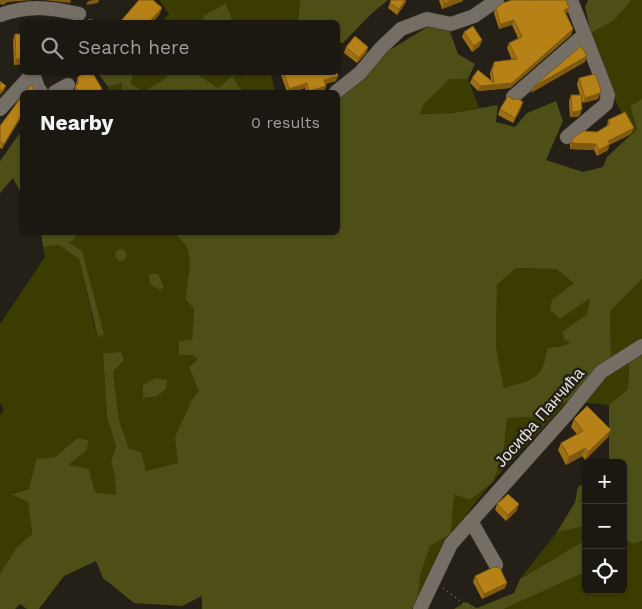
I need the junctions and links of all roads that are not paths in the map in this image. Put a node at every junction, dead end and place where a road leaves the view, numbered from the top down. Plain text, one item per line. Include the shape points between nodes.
1 (79, 0) edge
2 (497, 0) edge
3 (571, 0) edge
4 (0, 15) edge
5 (77, 18) edge
6 (584, 35) junction
7 (32, 75) edge
8 (35, 75) edge
9 (68, 84) dead end
10 (40, 90) edge
11 (58, 90) edge
12 (339, 90) edge
13 (513, 97) edge
14 (0, 109) edge
15 (567, 137) dead end
16 (642, 346) edge
17 (471, 521) junction
18 (496, 565) edge
19 (420, 609) edge

1 - 5 street
2 - 12 street via 474,16 452,24 427,19 401,29 360,73
3 - 6 street
4 - 5 street via 19,8 40,8 57,9
6 - 13 street
6 - 15 street via 608,95 606,104
7 - 14 street
8 - 10 street
9 - 11 street
16 - 17 street, Јосифа Панчића via 601,372
17 - 18 street
17 - 19 street, Јосифа Панчића via 451,544

